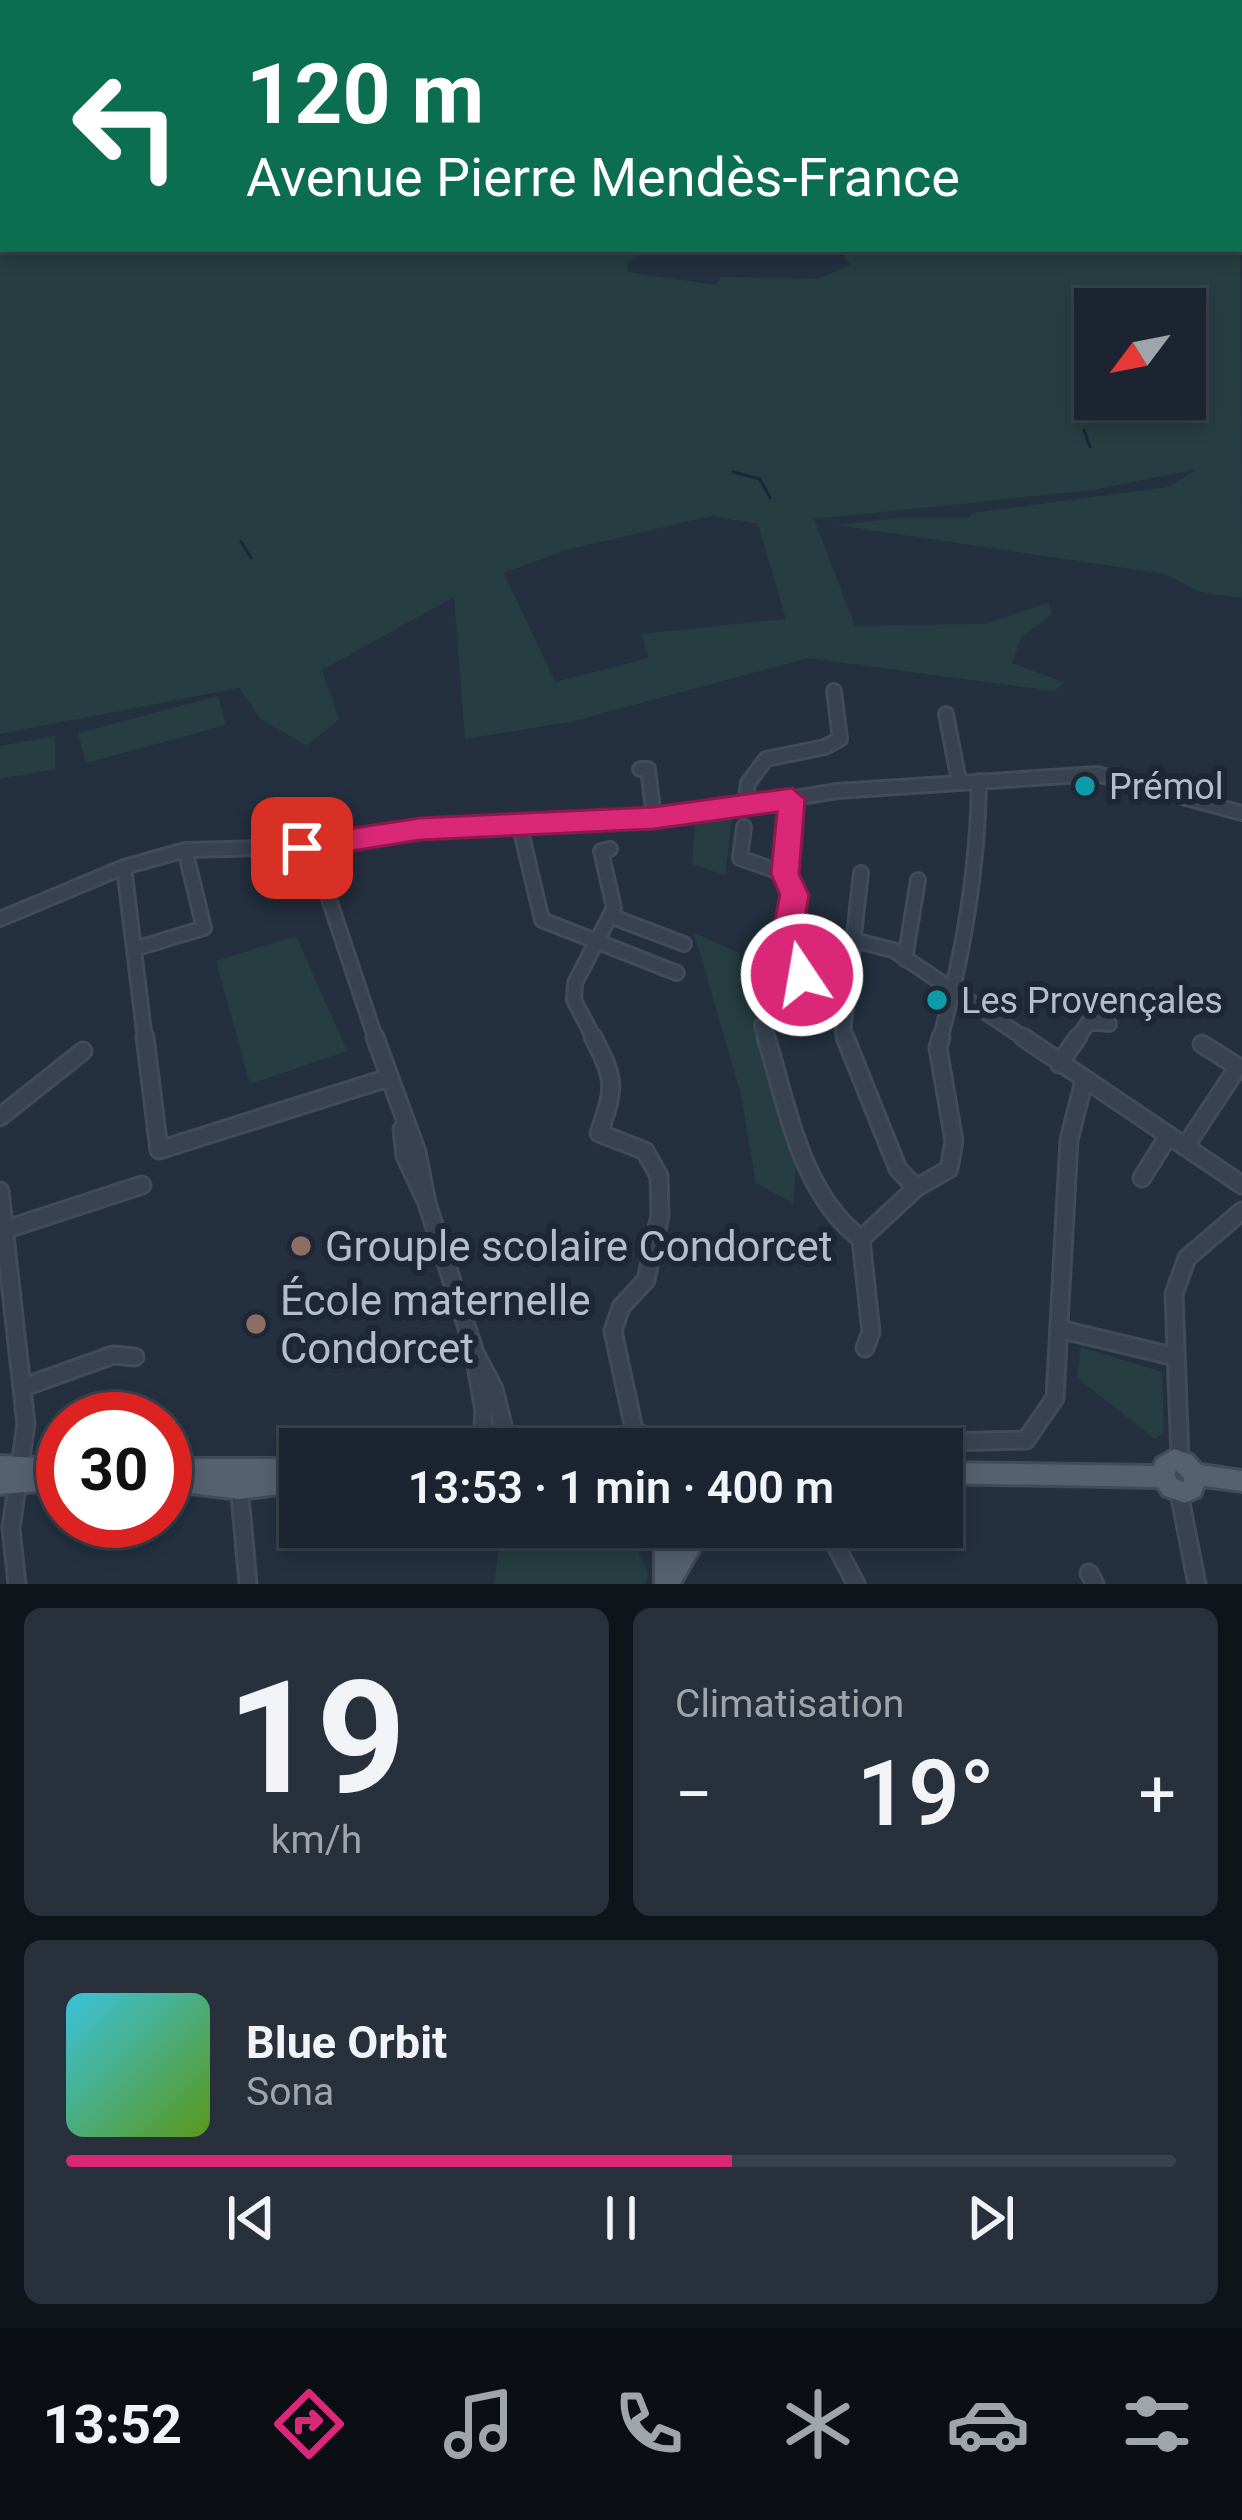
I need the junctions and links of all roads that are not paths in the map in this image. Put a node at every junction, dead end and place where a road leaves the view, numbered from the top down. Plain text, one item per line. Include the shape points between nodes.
1 (834, 691) dead end
2 (946, 714) dead end
3 (640, 769) dead end
4 (979, 781) junction
5 (959, 782) junction
6 (792, 799) junction
7 (745, 806) junction
8 (1242, 813) edge
9 (654, 818) junction
10 (519, 824) junction
11 (744, 827) dead end
12 (311, 845) junction
13 (610, 849) dead end
14 (185, 850) junction
15 (124, 867) junction
16 (861, 873) dead end
17 (785, 874) junction
18 (918, 880) dead end
19 (613, 917) junction
20 (0, 919) edge
21 (853, 940) junction
22 (597, 942) junction
23 (684, 944) dead end
24 (134, 949) junction
25 (904, 958) junction
26 (677, 973) dead end
27 (951, 990) junction
28 (1109, 1024) dead end
29 (1202, 1044) dead end
30 (82, 1051) dead end
31 (1059, 1064) junction
32 (388, 1078) junction
33 (1084, 1081) junction
34 (0, 1118) edge
35 (1168, 1136) junction
36 (1185, 1147) junction
37 (1142, 1178) dead end
38 (142, 1185) dead end
39 (1242, 1185) edge
40 (916, 1188) junction
41 (0, 1191) edge
42 (1242, 1211) edge
43 (4, 1230) junction
44 (861, 1239) junction
45 (1059, 1329) junction
46 (865, 1348) dead end
47 (19, 1351) junction
48 (475, 1353) junction
49 (0, 1355) edge
50 (1176, 1357) junction
51 (135, 1358) dead end
52 (24, 1387) junction
53 (484, 1428) edge
54 (505, 1428) edge
55 (634, 1428) edge
56 (963, 1441) edge
57 (1187, 1467) junction
58 (279, 1472) edge
59 (192, 1473) edge
60 (963, 1474) edge
61 (10, 1475) edge
62 (239, 1479) junction
63 (192, 1480) edge
64 (279, 1480) edge
65 (1242, 1481) edge
66 (1171, 1485) junction
67 (667, 1548) edge
68 (688, 1548) edge
69 (837, 1548) edge
70 (17, 1584) edge
71 (248, 1584) edge
72 (667, 1584) edge
73 (856, 1584) edge
74 (1197, 1584) edge

1 - 7 street via 840,739 765,759
2 - 5 street
3 - 9 street via 648,769
4 - 5 street
4 - 8 street via 1097,774
4 - 27 street via 974,885
5 - 6 street
6 - 7 street
6 - 17 street
7 - 9 street
9 - 10 street
10 - 12 street
10 - 22 street via 537,912
11 - 17 street via 740,858
12 - 14 street
12 - 32 street
13 - 19 street via 601,851
14 - 15 street
14 - 24 street via 204,928
15 - 20 street
15 - 24 street
16 - 21 street
17 - 44 street via 795,895 787,934 802,975 762,1026 814,1189
18 - 25 street
19 - 22 street
19 - 23 street
21 - 25 street
21 - 40 street via 843,1033 898,1169
22 - 26 street
22 - 55 street via 574,1000 613,1076 599,1132 645,1151 659,1177 646,1280 621,1307 613,1331
24 - 32 street via 159,1150
25 - 27 street
27 - 31 street
27 - 40 street via 938,1048 955,1141 949,1169
28 - 31 street via 1089,1022
29 - 36 street via 1238,1067
30 - 34 street
31 - 33 street
32 - 48 street via 405,1156
33 - 35 street
33 - 45 street via 1069,1140
35 - 36 street
35 - 37 street
36 - 39 street
38 - 43 street
40 - 44 street
41 - 43 street
42 - 50 street via 1187,1258 1174,1294
43 - 47 street
44 - 46 street via 871,1332
45 - 50 street
45 - 56 street via 1055,1398 1027,1440
47 - 49 street
47 - 52 street
48 - 53 street
48 - 54 street
50 - 57 street
51 - 52 street via 113,1355
52 - 61 street
57 - 65 main road
57 - 66 main road via 1166,1463
57 - 66 main road via 1193,1489
58 - 62 main road
59 - 62 main road
60 - 66 main road
61 - 70 street
62 - 63 main road
62 - 64 main road
62 - 71 street
66 - 74 street
67 - 72 main road
68 - 72 main road
69 - 73 street

